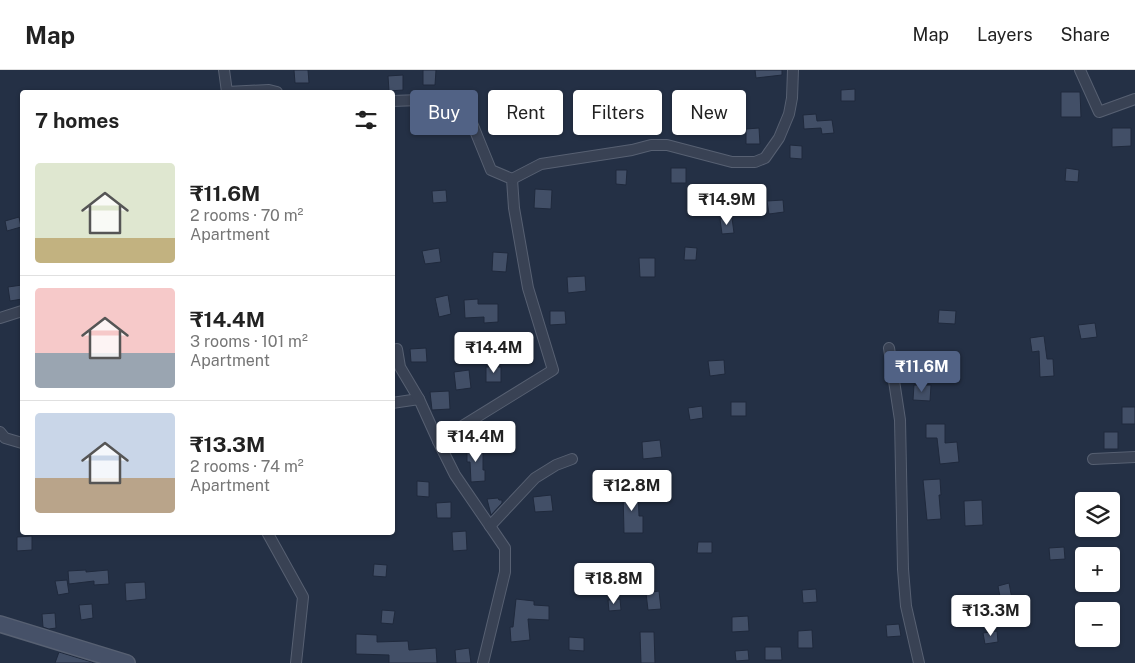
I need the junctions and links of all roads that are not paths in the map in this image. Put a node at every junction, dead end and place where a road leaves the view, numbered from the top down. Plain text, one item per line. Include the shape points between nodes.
1 (224, 70) edge
2 (793, 70) edge
3 (1080, 70) edge
4 (227, 90) edge
5 (1135, 99) edge
6 (395, 101) edge
7 (512, 179) junction
8 (20, 312) edge
9 (0, 318) edge
10 (889, 348) dead end
11 (397, 349) dead end
12 (418, 399) junction
13 (395, 403) edge
14 (0, 432) edge
15 (438, 441) junction
16 (20, 442) edge
17 (1135, 457) edge
18 (572, 459) dead end
19 (1093, 459) dead end
20 (490, 526) junction
21 (269, 535) edge
22 (0, 624) edge
23 (96, 659) edge
24 (127, 663) edge
25 (296, 663) edge
26 (483, 663) edge
27 (919, 663) edge

1 - 4 street
2 - 7 street via 789,114 779,138 765,158 755,162 732,162 667,145 651,145 541,164
3 - 5 street via 1099,112
6 - 7 street via 448,99 465,106 491,170
7 - 15 street via 528,288 553,370
8 - 9 street
10 - 27 street via 900,420 906,606
11 - 12 street via 400,367
12 - 13 street
12 - 15 street
14 - 16 street via 5,438
15 - 20 street via 455,475
17 - 19 street
18 - 20 street via 535,478
20 - 26 street via 506,548 505,572
21 - 25 street via 303,597
22 - 23 main road
23 - 24 main road

